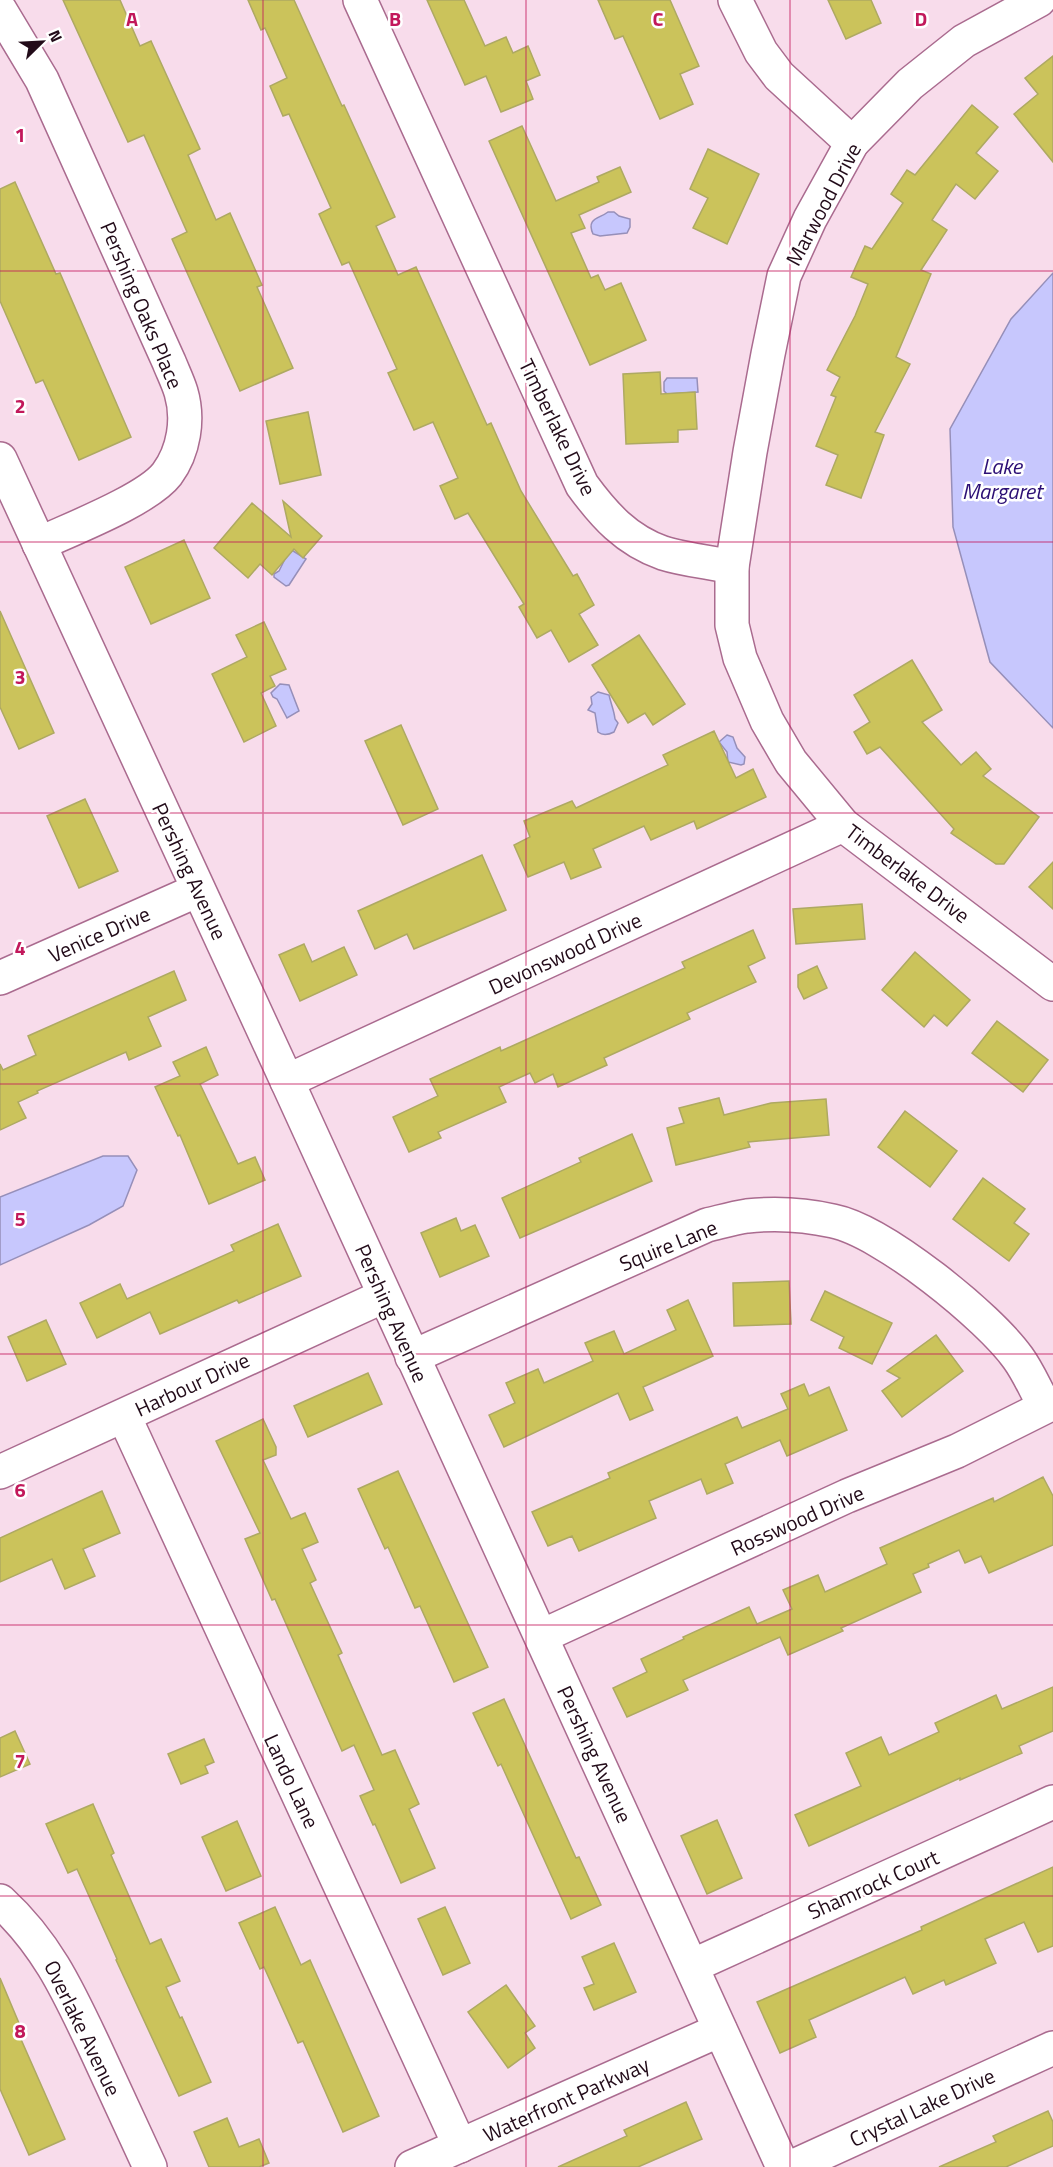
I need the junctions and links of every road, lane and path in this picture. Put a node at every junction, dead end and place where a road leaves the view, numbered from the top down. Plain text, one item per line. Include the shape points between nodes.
1 (360, 0) edge
2 (735, 0) edge
3 (1039, 0) edge
4 (0, 10) edge
5 (852, 143) junction
6 (0, 459) edge
7 (39, 544) junction
8 (732, 567) junction
9 (843, 825) junction
10 (198, 890) junction
11 (0, 978) edge
12 (1053, 984) edge
13 (287, 1081) junction
14 (384, 1296) junction
15 (412, 1357) junction
16 (1049, 1405) edge
17 (124, 1416) junction
18 (0, 1472) edge
19 (542, 1636) junction
20 (1053, 1802) edge
21 (0, 1901) edge
22 (692, 1966) junction
23 (720, 2030) junction
24 (1053, 2048) edge
25 (460, 2146) junction
26 (150, 2167) edge
27 (412, 2167) edge
28 (783, 2167) edge
29 (792, 2167) edge

1 - 8 street, Timberlake Drive via 582,485 605,516 630,537 663,553
2 - 5 street via 761,52 779,76
3 - 5 street, Marwood Drive via 964,41 910,84
4 - 7 street, Pershing Oaks Place via 42,80 75,152 169,362 181,393 185,422 181,451 166,476 138,498
5 - 8 street, Marwood Drive via 784,276
6 - 7 street, Pershing Avenue
7 - 10 street, Pershing Avenue
8 - 9 street, Timberlake Drive via 732,626 753,690 791,762
9 - 12 street, Timberlake Drive
9 - 13 street, Devonswood Drive
10 - 11 street, Venice Drive
10 - 13 street, Pershing Avenue
13 - 14 street, Pershing Avenue
14 - 15 street, Pershing Avenue
14 - 17 street, Harbour Drive
15 - 16 street, Squire Lane via 707,1225 746,1216 792,1215 836,1221 909,1259 994,1329
15 - 19 street, Pershing Avenue
16 - 19 street, Rosswood Drive via 957,1451 847,1496
17 - 18 street, Harbour Drive
17 - 25 street, Lando Lane
19 - 22 street, Pershing Avenue
20 - 22 street, Shamrock Court
21 - 26 street, Overlake Avenue via 42,1947 66,1987
22 - 23 street, Pershing Avenue
23 - 25 street, Waterfront Parkway
23 - 28 street, Pershing Avenue
24 - 29 street, Crystal Lake Drive
25 - 27 street, Waterfront Parkway

